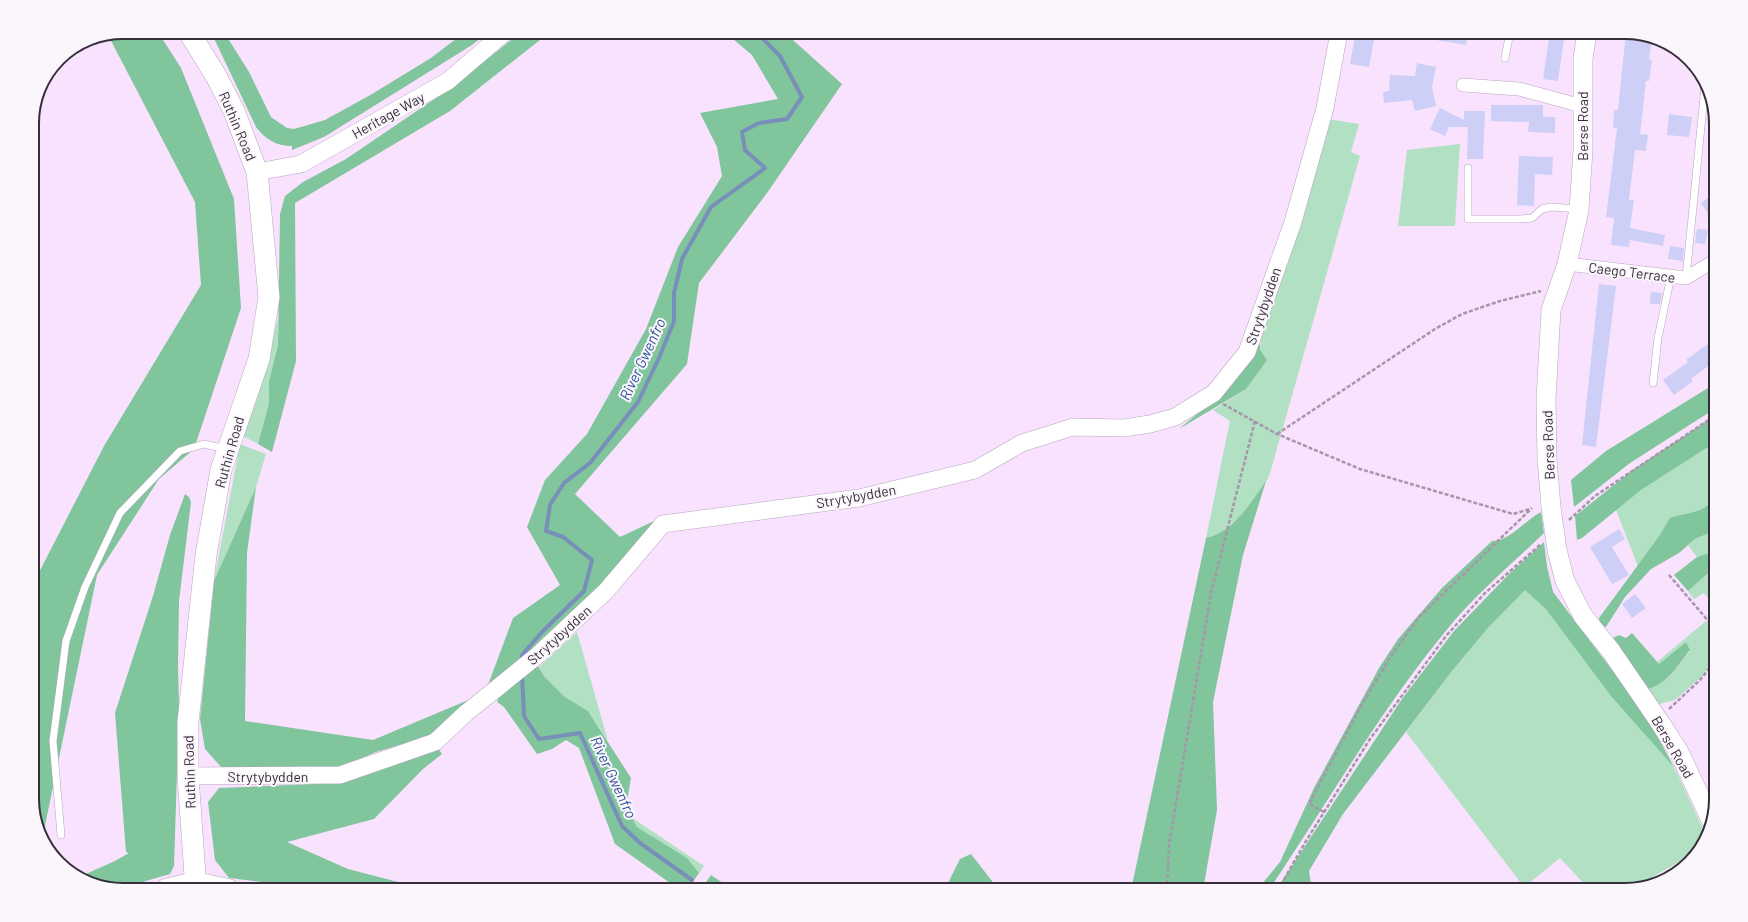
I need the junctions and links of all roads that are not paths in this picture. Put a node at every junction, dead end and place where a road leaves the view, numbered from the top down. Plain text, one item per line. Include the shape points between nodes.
1 (194, 39) edge
2 (496, 39) edge
3 (1338, 39) edge
4 (1509, 39) edge
5 (1586, 39) edge
6 (1505, 58) dead end
7 (1463, 85) dead end
8 (1704, 94) edge
9 (1582, 106) junction
10 (1468, 168) dead end
11 (257, 172) junction
12 (1579, 209) junction
13 (1568, 264) junction
14 (1709, 264) edge
15 (1671, 276) junction
16 (1686, 278) junction
17 (1653, 383) dead end
18 (228, 450) junction
19 (188, 776) junction
20 (1707, 813) edge
21 (61, 835) dead end
22 (196, 883) edge

1 - 11 main road, Ruthin Road via 234,111
2 - 11 street, Heritage Way via 442,85 302,164
3 - 19 street, Strytybydden via 1326,108 1290,229 1247,352 1214,393 1175,417 1124,428 1073,427 1022,444 975,470 859,498 662,524 606,591 523,667 435,742 340,775
4 - 6 lane
5 - 9 main road, Berse Road
7 - 9 street via 1518,89
8 - 16 lane
9 - 12 main road, Berse Road via 1583,150
10 - 12 lane via 1468,219 1532,218 1542,209 1551,207
11 - 18 main road, Ruthin Road via 269,297 258,359
12 - 13 main road, Berse Road
13 - 15 street, Caego Terrace
13 - 20 main road, Berse Road, bridge via 1551,310 1547,384 1551,545 1565,581 1583,616 1611,651 1679,752
14 - 16 street, Caego Terrace
15 - 16 street, Caego Terrace
15 - 17 lane via 1658,338
18 - 19 main road, Ruthin Road via 221,470 206,554 188,722
18 - 21 lane via 204,444 180,451 120,513 85,587 66,641 53,741
19 - 22 main road, Ruthin Road

